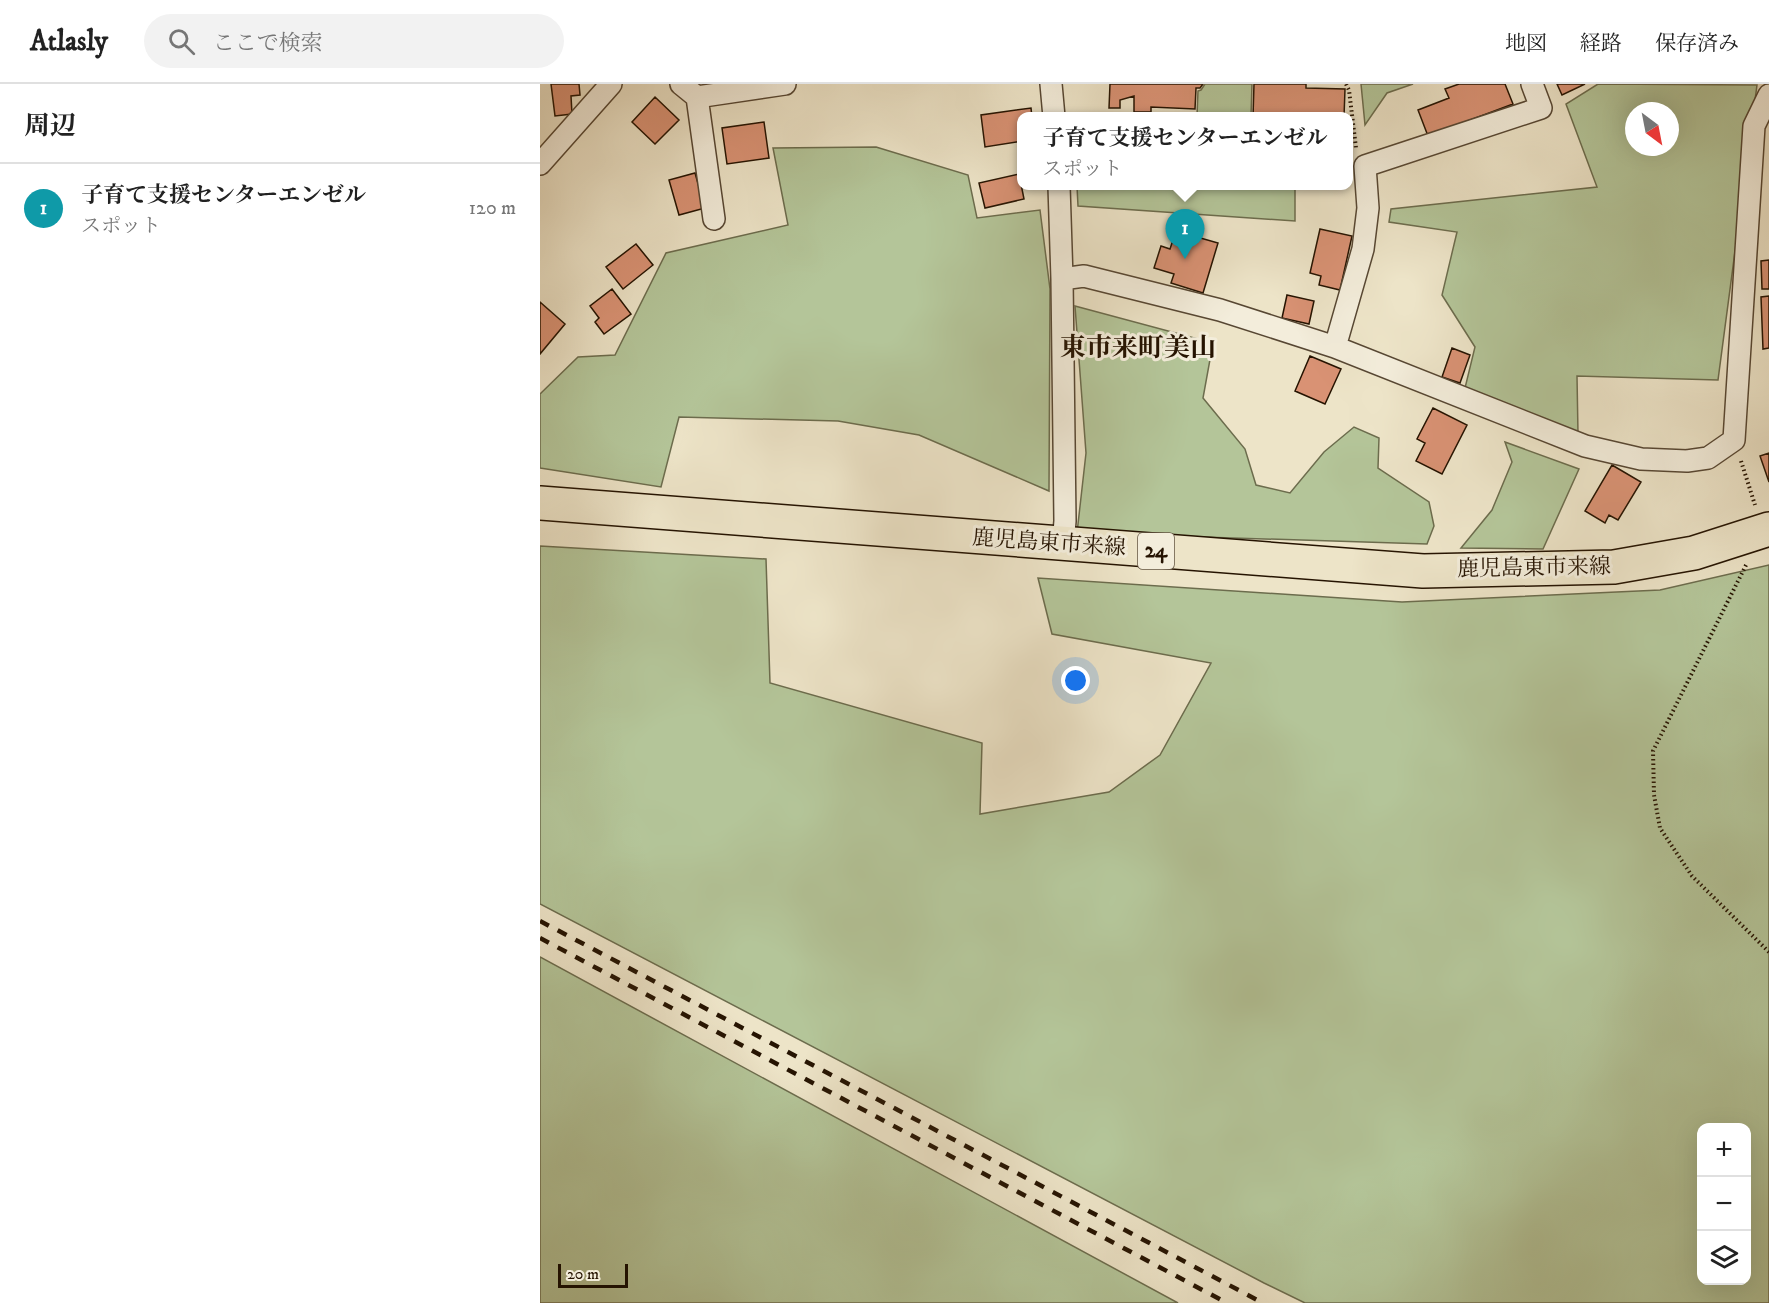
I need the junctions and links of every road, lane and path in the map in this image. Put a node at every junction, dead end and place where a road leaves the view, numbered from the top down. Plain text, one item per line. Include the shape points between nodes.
1 (611, 84) edge
2 (785, 84) edge
3 (1051, 84) edge
4 (1346, 84) edge
5 (1532, 84) edge
6 (689, 90) edge
7 (1769, 95) edge
8 (1054, 112) edge
9 (1352, 112) edge
10 (1353, 122) edge
11 (540, 164) edge
12 (1365, 166) junction
13 (1059, 190) edge
14 (714, 219) dead end
15 (1062, 279) junction
16 (1335, 347) junction
17 (1734, 440) junction
18 (540, 503) edge
19 (1766, 530) edge
20 (1064, 544) junction
21 (1769, 952) edge

1 - 11 street
2 - 6 street
3 - 8 street
4 - 9 path
5 - 12 street via 1541,108
6 - 14 street
7 - 17 street via 1754,126
10 - 12 path via 1358,161
12 - 16 street via 1368,208 1363,249
13 - 15 street
15 - 16 street via 1084,276 1220,310
15 - 20 street
16 - 17 street via 1585,446 1641,459 1687,460 1708,458
17 - 19 path
18 - 20 main road, 鹿児島東市来線 / 24
19 - 20 main road, 鹿児島東市来線 / 24 via 1694,553 1614,567 1423,571
19 - 21 path via 1653,752 1660,828 1692,876

